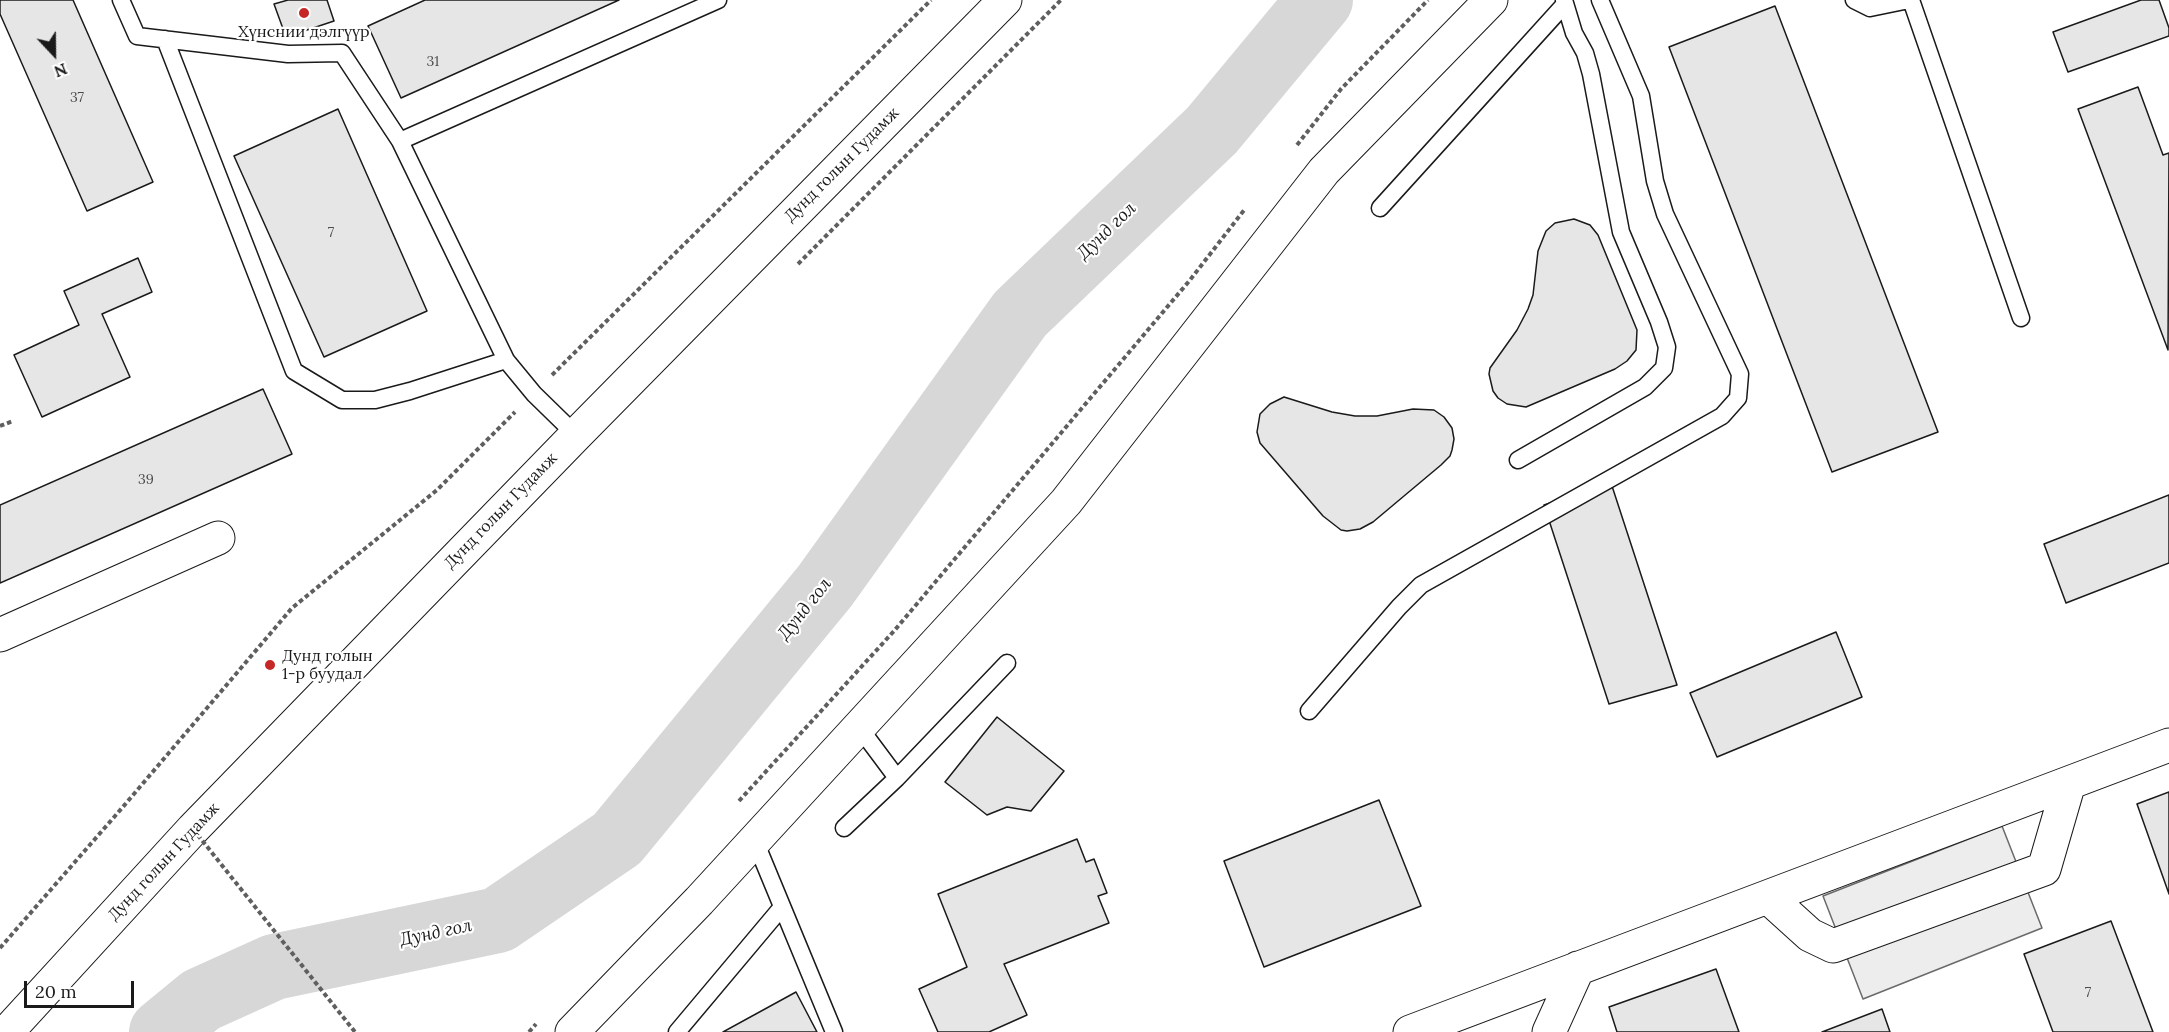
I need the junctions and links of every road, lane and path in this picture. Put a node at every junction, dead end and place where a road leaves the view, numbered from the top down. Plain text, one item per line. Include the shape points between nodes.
1 (121, 0) edge
2 (718, 0) edge
3 (931, 0) edge
4 (1005, 0) edge
5 (1428, 0) edge
6 (1491, 0) edge
7 (1600, 0) edge
8 (1854, 0) edge
9 (1910, 0) edge
10 (1564, 3) edge
11 (165, 39) junction
12 (399, 141) junction
13 (1290, 153) dead end
14 (1247, 207) dead end
15 (1380, 208) dead end
16 (2021, 318) dead end
17 (506, 360) junction
18 (534, 394) junction
19 (13, 421) dead end
20 (0, 426) edge
21 (576, 435) junction
22 (1518, 460) dead end
23 (218, 538) dead end
24 (0, 635) edge
25 (1007, 663) dead end
26 (1309, 711) dead end
27 (859, 727) junction
28 (2169, 745) edge
29 (897, 778) junction
30 (2069, 783) junction
31 (732, 809) dead end
32 (844, 828) dead end
33 (193, 829) junction
34 (755, 841) junction
35 (1768, 897) junction
36 (782, 907) junction
37 (0, 948) edge
38 (1578, 968) junction
39 (537, 1023) dead end
40 (7, 1032) edge
41 (356, 1032) edge
42 (529, 1032) edge
43 (572, 1032) edge
44 (676, 1032) edge
45 (834, 1032) edge
46 (1410, 1032) edge
47 (1549, 1032) edge

1 - 11 lane via 136,36
2 - 12 lane
3 - 18 path
4 - 21 street, Дунд голын Гудамж
5 - 13 path via 1341,89
6 - 27 street via 1324,171 1066,502
7 - 26 lane via 1641,96 1655,181 1665,214 1740,374 1738,398 1722,416 1421,585
8 - 9 lane via 1870,8
9 - 16 lane
10 - 15 lane
10 - 22 lane via 1592,74 1621,232 1667,347 1664,368 1645,387
11 - 12 lane via 288,54 342,53
11 - 17 lane via 294,371 342,400 375,400
12 - 17 lane
14 - 31 path via 894,631
17 - 18 lane
18 - 21 lane
18 - 37 path via 437,490 292,608
19 - 20 path
21 - 33 street, Дунд голын Гудамж
23 - 24 street
25 - 29 lane
27 - 29 lane
27 - 34 street
28 - 30 street
29 - 32 lane
30 - 35 street
30 - 35 street via 2044,869 1833,946 1810,935
33 - 40 street, Дунд голын Гудамж
33 - 41 path, bridge
34 - 36 lane
34 - 43 street
35 - 38 street
36 - 44 lane
36 - 45 lane
38 - 46 street
38 - 47 street
39 - 42 path

